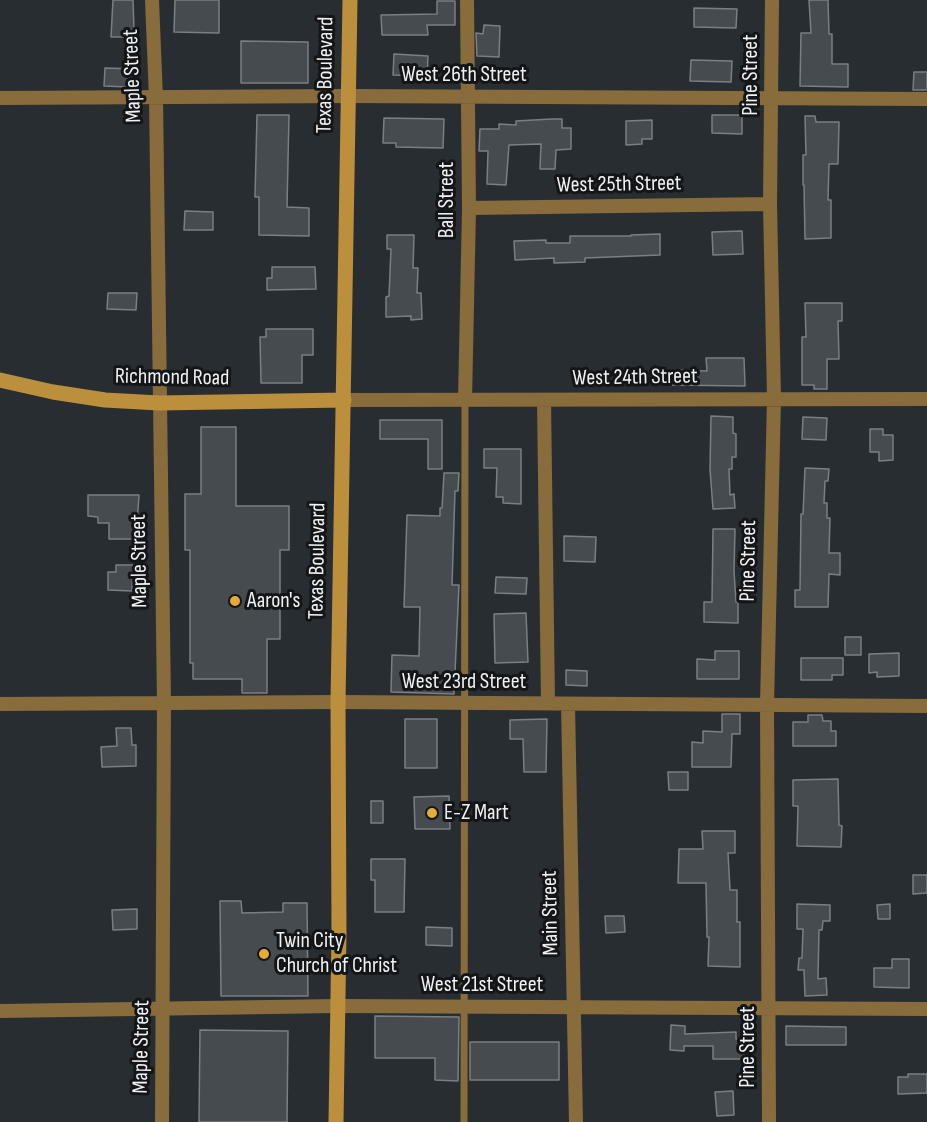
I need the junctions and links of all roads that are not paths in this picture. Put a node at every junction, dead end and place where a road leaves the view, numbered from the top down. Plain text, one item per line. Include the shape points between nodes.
1 (152, 0) edge
2 (350, 0) edge
3 (467, 0) edge
4 (772, 0) edge
5 (348, 96) junction
6 (467, 96) junction
7 (0, 98) edge
8 (156, 98) junction
9 (772, 98) junction
10 (927, 99) edge
11 (770, 204) junction
12 (469, 208) junction
13 (0, 381) edge
14 (774, 398) junction
15 (927, 399) edge
16 (344, 400) junction
17 (544, 400) junction
18 (465, 401) junction
19 (159, 403) junction
20 (338, 702) junction
21 (465, 702) junction
22 (164, 703) junction
23 (548, 703) junction
24 (0, 704) edge
25 (568, 704) junction
26 (767, 705) junction
27 (927, 706) edge
28 (338, 1006) junction
29 (464, 1006) junction
30 (574, 1007) junction
31 (163, 1009) junction
32 (769, 1009) junction
33 (927, 1009) edge
34 (0, 1011) edge
35 (162, 1122) edge
36 (336, 1122) edge
37 (464, 1122) edge
38 (576, 1122) edge
39 (769, 1122) edge

1 - 8 street, Maple Street
2 - 5 main road, Texas Boulevard
3 - 6 street, Ball Street
4 - 9 street, Pine Street
5 - 6 street, West 26th Street
5 - 8 street, West 26th Street
5 - 16 main road, Texas Boulevard
6 - 9 street, West 26th Street
6 - 12 street, Ball Street
7 - 8 street, West 26th Street
8 - 19 street, Maple Street
9 - 10 street, West 26th Street
9 - 11 street, Pine Street
11 - 12 street, West 25th Street
11 - 14 street, Pine Street
12 - 18 street, Ball Street
13 - 19 main road, Richmond Road via 105,400
14 - 15 street, West 24th Street
14 - 17 street, West 24th Street
14 - 26 street, Pine Street
16 - 18 street, West 24th Street
16 - 19 main road, Richmond Road
16 - 20 main road, Texas Boulevard
17 - 18 street, West 24th Street
17 - 23 street
18 - 21 lane
19 - 22 street, Maple Street
20 - 21 street, West 23rd Street
20 - 22 street, West 23rd Street
20 - 28 main road, Texas Boulevard
21 - 23 street, West 23rd Street
21 - 29 lane
22 - 24 street, West 23rd Street
22 - 31 street, Maple Street
23 - 25 street, West 23rd Street
25 - 26 street, West 23rd Street
25 - 30 street, Main Street
26 - 27 street, West 23rd Street
26 - 32 street, Pine Street
28 - 29 street, West 21st Street
28 - 31 street, West 21st Street
28 - 36 main road, Texas Boulevard
29 - 30 street, West 21st Street
29 - 37 lane
30 - 32 street, West 21st Street
30 - 38 street, Main Street
31 - 34 street, West 21st Street
31 - 35 street, Maple Street
32 - 33 street, West 21st Street
32 - 39 street, Pine Street

